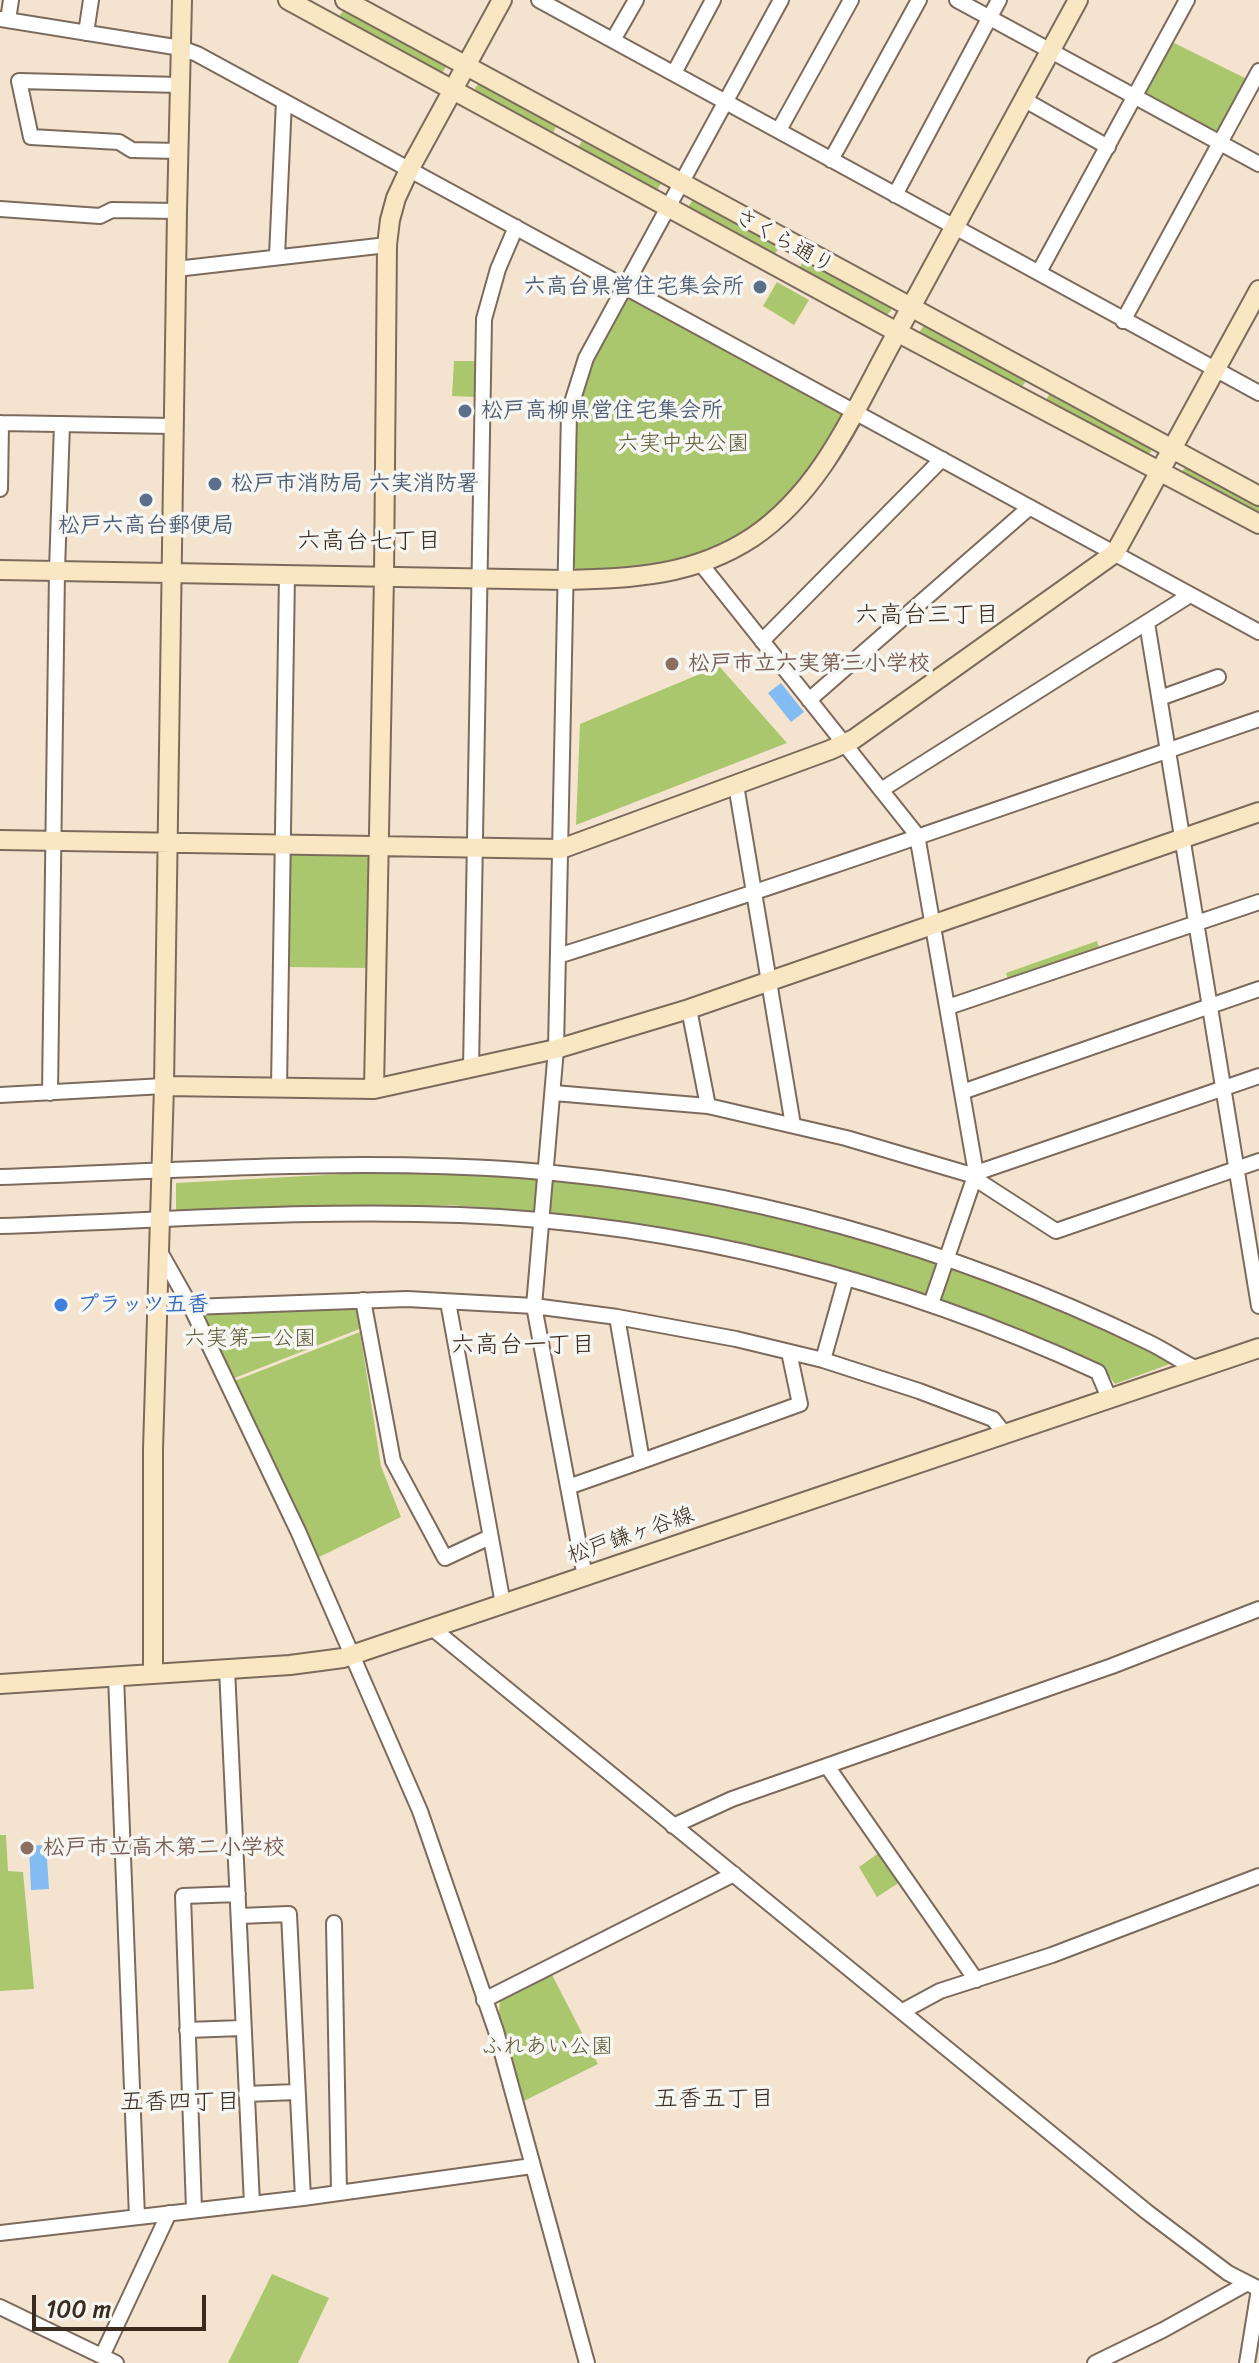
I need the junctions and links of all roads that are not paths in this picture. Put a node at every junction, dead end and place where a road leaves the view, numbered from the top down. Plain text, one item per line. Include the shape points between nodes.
1 (11, 0) edge
2 (91, 0) edge
3 (182, 0) edge
4 (288, 0) edge
5 (345, 0) edge
6 (502, 0) edge
7 (539, 0) edge
8 (636, 0) edge
9 (713, 0) edge
10 (781, 0) edge
11 (851, 0) edge
12 (919, 0) edge
13 (957, 0) edge
14 (999, 0) edge
15 (1078, 0) edge
16 (1187, 0) edge
17 (564, 6) edge
18 (989, 18) junction
19 (4, 19) edge
20 (86, 33) junction
21 (613, 40) junction
22 (181, 48) junction
23 (1050, 51) junction
24 (466, 66) junction
25 (1259, 71) edge
26 (674, 73) junction
27 (180, 85) junction
28 (453, 88) junction
29 (1135, 97) junction
30 (1023, 99) junction
31 (284, 101) junction
32 (725, 102) junction
33 (779, 130) junction
34 (1220, 143) junction
35 (1108, 147) junction
36 (178, 151) junction
37 (831, 160) junction
38 (1259, 164) edge
39 (409, 170) junction
40 (683, 182) junction
41 (895, 195) junction
42 (670, 206) junction
43 (0, 209) edge
44 (177, 211) junction
45 (516, 227) junction
46 (955, 228) junction
47 (387, 245) junction
48 (277, 256) junction
49 (176, 269) junction
50 (1039, 272) junction
51 (624, 286) junction
52 (1259, 290) edge
53 (911, 308) junction
54 (1123, 321) junction
55 (897, 332) junction
56 (1216, 369) junction
57 (1259, 393) edge
58 (855, 412) junction
59 (1, 423) edge
60 (62, 424) junction
61 (173, 426) junction
62 (1172, 449) junction
63 (942, 459) junction
64 (1161, 471) junction
65 (0, 489) edge
66 (1259, 496) edge
67 (1030, 507) junction
68 (1259, 524) edge
69 (1115, 553) junction
70 (701, 564) junction
71 (0, 570) edge
72 (57, 570) junction
73 (172, 573) junction
74 (287, 574) junction
75 (384, 576) junction
76 (479, 578) junction
77 (566, 580) junction
78 (1190, 595) junction
79 (1147, 623) junction
80 (1259, 632) edge
81 (762, 641) junction
82 (1218, 677) dead end
83 (1160, 698) junction
84 (809, 700) junction
85 (1259, 719) edge
86 (844, 743) junction
87 (1169, 751) junction
88 (736, 785) junction
89 (881, 790) junction
90 (1259, 812) edge
91 (917, 835) junction
92 (1183, 838) junction
93 (0, 840) edge
94 (54, 841) junction
95 (166, 844) junction
96 (282, 845) junction
97 (377, 847) junction
98 (473, 849) junction
99 (561, 849) junction
100 (754, 895) junction
101 (1259, 902) edge
102 (1197, 923) junction
103 (935, 924) junction
104 (558, 956) junction
105 (770, 981) junction
106 (1259, 989) edge
107 (1210, 1006) junction
108 (948, 1007) junction
109 (689, 1009) junction
110 (556, 1049) junction
111 (471, 1069) junction
112 (1259, 1076) edge
113 (164, 1086) junction
114 (279, 1088) junction
115 (1223, 1088) junction
116 (374, 1089) junction
117 (962, 1092) junction
118 (50, 1093) junction
119 (554, 1093) junction
120 (0, 1095) edge
121 (708, 1106) junction
122 (793, 1125) junction
123 (1259, 1161) edge
124 (1237, 1169) junction
125 (162, 1171) junction
126 (547, 1173) junction
127 (975, 1176) junction
128 (0, 1177) edge
129 (160, 1220) junction
130 (543, 1221) junction
131 (0, 1226) edge
132 (1254, 1248) edge
133 (160, 1252) junction
134 (947, 1258) junction
135 (846, 1278) junction
136 (363, 1300) junction
137 (448, 1302) junction
138 (931, 1304) junction
139 (534, 1306) junction
140 (1259, 1306) edge
141 (191, 1307) junction
142 (617, 1317) junction
143 (1259, 1348) edge
144 (789, 1352) junction
145 (823, 1360) junction
146 (1197, 1369) junction
147 (1109, 1398) junction
148 (1004, 1433) junction
149 (642, 1461) junction
150 (568, 1487) junction
151 (490, 1537) junction
152 (585, 1577) junction
153 (503, 1604) junction
154 (1259, 1609) edge
155 (432, 1628) junction
156 (352, 1655) junction
157 (227, 1669) junction
158 (153, 1673) junction
159 (116, 1676) junction
160 (0, 1684) edge
161 (827, 1766) junction
162 (673, 1826) junction
163 (734, 1874) junction
164 (1259, 1876) edge
165 (238, 1894) junction
166 (239, 1916) junction
167 (334, 1923) dead end
168 (976, 1980) junction
169 (484, 2000) junction
170 (903, 2011) junction
171 (242, 2028) junction
172 (187, 2030) junction
173 (296, 2092) junction
174 (246, 2094) junction
175 (532, 2166) junction
176 (339, 2193) junction
177 (303, 2198) junction
178 (252, 2204) junction
179 (194, 2209) junction
180 (169, 2213) junction
181 (137, 2217) junction
182 (0, 2233) edge
183 (1256, 2288) edge
184 (0, 2307) edge
185 (111, 2361) edge
186 (587, 2363) edge
187 (1095, 2363) edge
188 (1247, 2363) edge

1 - 19 street
2 - 20 street
3 - 22 street
4 - 28 street, さくら通り
5 - 24 street, さくら通り
6 - 24 street
7 - 17 street
8 - 21 street
9 - 26 street
10 - 32 street
11 - 33 street
12 - 37 street
13 - 18 street
14 - 18 street
15 - 23 street
16 - 29 street
17 - 21 street
18 - 23 street
18 - 41 street
19 - 20 street
20 - 22 street
21 - 26 street
22 - 27 street
22 - 31 street
23 - 29 street
23 - 30 street
24 - 28 street
24 - 40 street, さくら通り
25 - 34 street
26 - 32 street
27 - 36 street
27 - 36 street via 19,81 31,137
28 - 39 street
28 - 42 street, さくら通り
29 - 34 street
29 - 35 street
30 - 35 street
30 - 46 street
31 - 39 street
31 - 48 street
32 - 33 street
32 - 40 street
33 - 37 street
34 - 38 street
34 - 54 street
35 - 50 street
36 - 44 street
37 - 41 street
39 - 45 street
39 - 47 street via 393,209
40 - 42 street
40 - 53 street, さくら通り
41 - 46 street
42 - 51 street
42 - 55 street, さくら通り
43 - 44 street via 100,216 112,210
44 - 49 street
45 - 51 street
45 - 76 street via 484,319
46 - 50 street
46 - 53 street
47 - 48 street
47 - 75 street
48 - 49 street
49 - 61 street
50 - 54 street
51 - 58 street
51 - 77 street via 586,358 569,412
52 - 56 street
53 - 55 street
53 - 62 street, さくら通り
54 - 56 street
55 - 58 street
55 - 64 street, さくら通り
56 - 57 street
56 - 62 street
58 - 63 street
58 - 70 street via 813,481 784,512 752,537
59 - 60 street
59 - 65 street
60 - 61 street
60 - 72 street
61 - 73 street
62 - 64 street
62 - 66 street, さくら通り
63 - 67 street
63 - 81 street
64 - 68 street, さくら通り
64 - 69 street
67 - 69 street
67 - 84 street
69 - 78 street
69 - 86 street
70 - 77 street via 641,577
70 - 81 street
71 - 72 street
72 - 73 street
72 - 94 street
73 - 74 street
73 - 95 street
74 - 75 street
74 - 96 street
75 - 76 street
75 - 97 street
76 - 77 street
76 - 98 street
77 - 99 street
78 - 79 street
78 - 80 street
79 - 83 street
79 - 89 street
81 - 84 street
82 - 83 street
83 - 87 street
84 - 86 street
85 - 87 street
86 - 88 street
86 - 89 street
87 - 91 street
87 - 92 street
88 - 99 street
88 - 100 street
89 - 91 street
90 - 92 street
91 - 100 street
91 - 103 street
92 - 102 street
92 - 103 street
93 - 94 street
94 - 95 street
94 - 118 street
95 - 96 street
95 - 113 street
96 - 97 street
96 - 114 street
97 - 98 street
97 - 116 street
98 - 99 street
98 - 111 street
99 - 104 street
100 - 104 street
100 - 105 street
101 - 102 street
102 - 107 street
102 - 108 street
103 - 105 street
103 - 108 street
104 - 110 street
105 - 109 street
105 - 122 street
106 - 107 street
107 - 115 street
107 - 117 street
108 - 117 street
109 - 110 street
109 - 121 street
110 - 111 street
110 - 119 street
111 - 116 street
112 - 115 street
113 - 114 street
113 - 118 street
113 - 125 street
114 - 116 street
115 - 124 street
115 - 127 street
117 - 127 street
118 - 120 street
119 - 121 street
119 - 126 street
121 - 122 street
122 - 127 street
123 - 124 street
124 - 127 street via 1056,1231
124 - 132 street
125 - 126 street via 403,1165
125 - 128 street
125 - 129 street
126 - 130 street
126 - 134 street via 732,1200
127 - 134 street
129 - 130 street via 402,1213
129 - 131 street
129 - 133 street
130 - 135 street via 697,1243
130 - 139 street
132 - 140 street
133 - 141 street
133 - 158 street
134 - 138 street
134 - 146 street via 1091,1315
135 - 138 street
135 - 145 street
136 - 137 street
136 - 141 street
136 - 151 street via 393,1461 445,1558
137 - 139 street
137 - 151 street
138 - 147 street via 1098,1372
139 - 142 street
139 - 150 street
141 - 156 street
142 - 144 street
142 - 149 street
143 - 146 street, 松戸鎌ヶ谷線
144 - 145 street
144 - 149 street via 800,1404
145 - 148 street via 993,1419
146 - 147 street, 松戸鎌ヶ谷線
147 - 148 street, 松戸鎌ヶ谷線
148 - 152 street, 松戸鎌ヶ谷線
149 - 150 street
150 - 152 street
151 - 153 street
152 - 153 street, 松戸鎌ヶ谷線
153 - 155 street, 松戸鎌ヶ谷線
154 - 161 street
155 - 156 street, 松戸鎌ヶ谷線
155 - 162 street
156 - 157 street, 松戸鎌ヶ谷線
156 - 169 street via 420,1811
157 - 158 street, 松戸鎌ヶ谷線
157 - 165 street
158 - 159 street, 松戸鎌ヶ谷線
159 - 160 street, 松戸鎌ヶ谷線
159 - 181 street
161 - 162 street
161 - 168 street
162 - 163 street
163 - 169 street
163 - 170 street
164 - 168 street
165 - 166 street
165 - 172 street via 183,1896
166 - 171 street
166 - 173 street via 289,1914
167 - 176 street
168 - 170 street
169 - 175 street
170 - 183 street via 1157,2219
171 - 172 street
171 - 174 street
172 - 179 street
173 - 174 street
173 - 177 street
174 - 178 street
175 - 176 street
175 - 186 street
176 - 177 street
177 - 178 street
178 - 179 street
179 - 180 street
180 - 181 street
180 - 185 street
181 - 182 street
183 - 187 street
183 - 188 street
184 - 185 street

